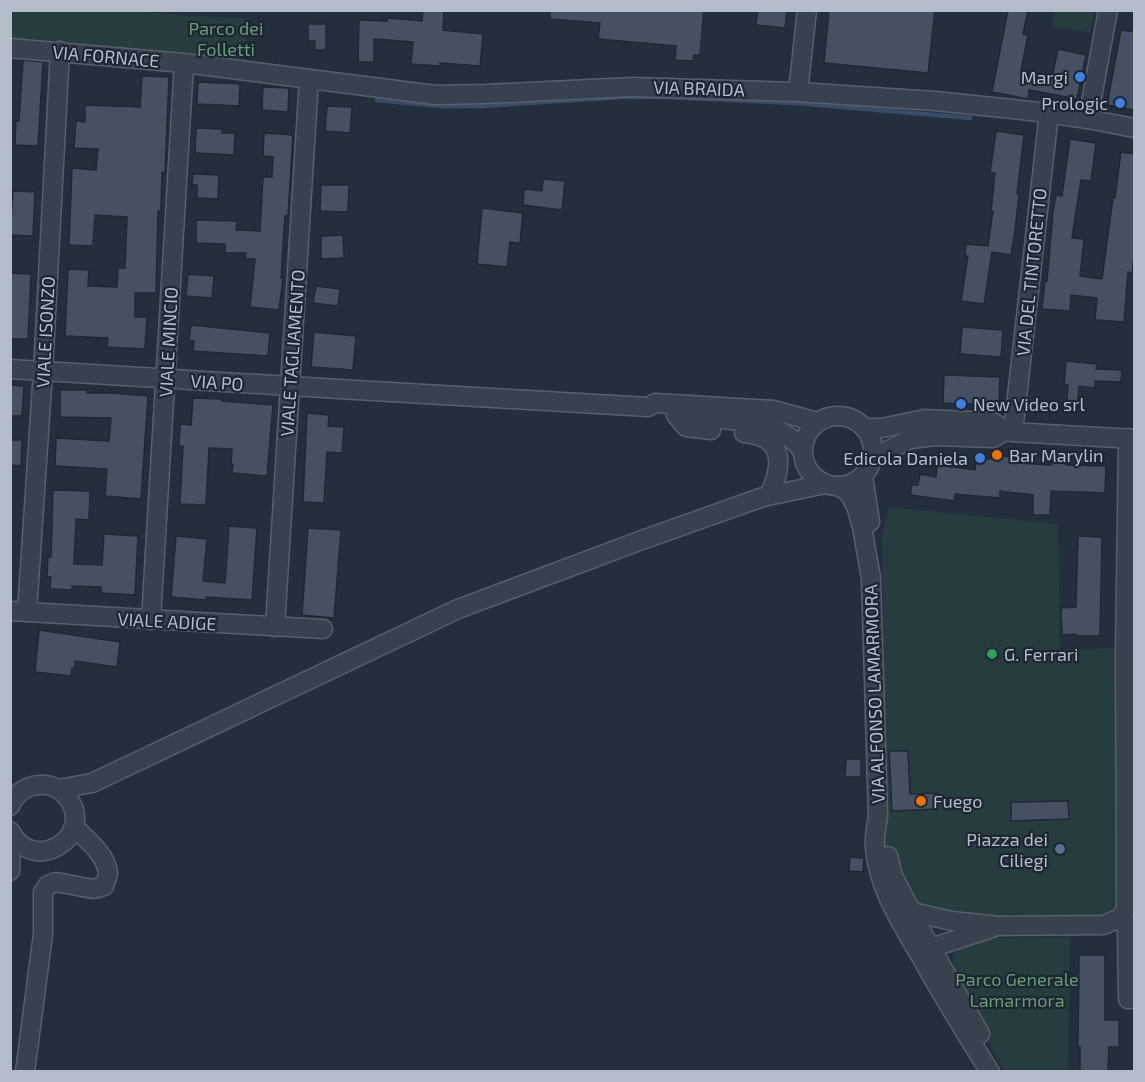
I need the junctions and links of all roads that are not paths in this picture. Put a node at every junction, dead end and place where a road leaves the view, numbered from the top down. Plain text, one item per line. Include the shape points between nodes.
1 (807, 10) edge
2 (1108, 10) edge
3 (10, 48) edge
4 (60, 51) junction
5 (184, 63) junction
6 (309, 79) junction
7 (798, 92) junction
8 (1048, 113) junction
9 (1088, 119) junction
10 (1134, 128) edge
11 (10, 369) edge
12 (43, 371) junction
13 (166, 378) junction
14 (290, 387) junction
15 (648, 407) junction
16 (676, 415) junction
17 (817, 422) junction
18 (865, 428) junction
19 (1009, 431) junction
20 (1131, 439) edge
21 (803, 457) junction
22 (872, 459) junction
23 (863, 476) junction
24 (831, 485) junction
25 (767, 494) junction
26 (870, 572) junction
27 (19, 612) edge
28 (151, 620) junction
29 (274, 627) junction
30 (323, 629) dead end
31 (92, 783) junction
32 (58, 789) junction
33 (10, 806) edge
34 (73, 817) junction
35 (878, 817) junction
36 (11, 832) edge
37 (58, 847) junction
38 (34, 851) junction
39 (101, 855) junction
40 (11, 870) edge
41 (1130, 878) edge
42 (886, 890) junction
43 (912, 912) junction
44 (1120, 918) junction
45 (952, 921) junction
46 (999, 926) junction
47 (925, 943) junction
48 (1134, 999) edge
49 (953, 1013) junction
50 (25, 1071) edge
51 (990, 1071) edge
52 (1001, 1071) edge

1 - 7 street
2 - 9 street
3 - 4 street, VIA FORNACE
4 - 5 street, VIA FORNACE
4 - 12 street, VIALE ISONZO
5 - 6 street, VIA FORNACE
5 - 13 street, VIALE MINCIO
6 - 7 street, VIA BRAIDA via 435,94 632,87
6 - 14 street, VIALE TAGLIAMENTO
7 - 8 street, VIA BRAIDA
8 - 9 street, VIA BRAIDA
8 - 19 street, VIA DEL TINTORETTO
9 - 10 street, VIA BRAIDA
11 - 12 street, VIA PO
12 - 13 street, VIA PO
12 - 27 street, VIALE ISONZO
13 - 14 street, VIA PO
13 - 28 street, VIALE MINCIO
14 - 15 street, VIA PO
14 - 29 street, VIALE TAGLIAMENTO
15 - 16 street via 655,413
15 - 17 street via 655,403 773,410
16 - 21 street via 760,423 797,443
16 - 25 street via 686,427 766,438 776,450 778,461 777,476
17 - 18 street via 826,417 847,417
17 - 21 street via 804,439
18 - 19 street via 924,419 993,422
18 - 22 street via 872,442
19 - 20 street
19 - 22 street via 993,438 910,439
20 - 41 street via 1125,657
21 - 24 street via 816,480
21 - 25 street via 797,477
22 - 23 street
23 - 24 street via 847,485
23 - 26 street via 871,530
24 - 25 street
24 - 26 street via 848,492 856,506
25 - 31 street via 458,609
26 - 35 street, VIA ALFONSO LAMARMORA
27 - 28 street, VIALE ADIGE
28 - 29 street, VIALE ADIGE
29 - 30 street, VIALE ADIGE
31 - 32 street
31 - 34 street
32 - 33 street via 48,785 27,788
32 - 34 street
34 - 37 street via 70,835
34 - 39 street
35 - 42 street, VIA ALFONSO LAMARMORA via 875,850
35 - 43 street, VIA ALFONSO LAMARMORA via 893,876
36 - 38 street via 16,841
36 - 40 street
37 - 38 street
37 - 39 street
38 - 40 street
39 - 50 street via 108,875 104,886 56,882 43,892 43,934
41 - 44 street via 1126,909
42 - 47 street, VIA ALFONSO LAMARMORA
42 - 49 street, VIA ALFONSO LAMARMORA
43 - 45 street
43 - 47 street, VIA ALFONSO LAMARMORA
44 - 46 street via 1104,925
44 - 48 street via 1127,926 1128,999
45 - 46 street
45 - 47 street
46 - 47 street
47 - 49 street, VIA ALFONSO LAMARMORA
47 - 52 street, VIA ALFONSO LAMARMORA
49 - 51 street, VIA ALFONSO LAMARMORA

